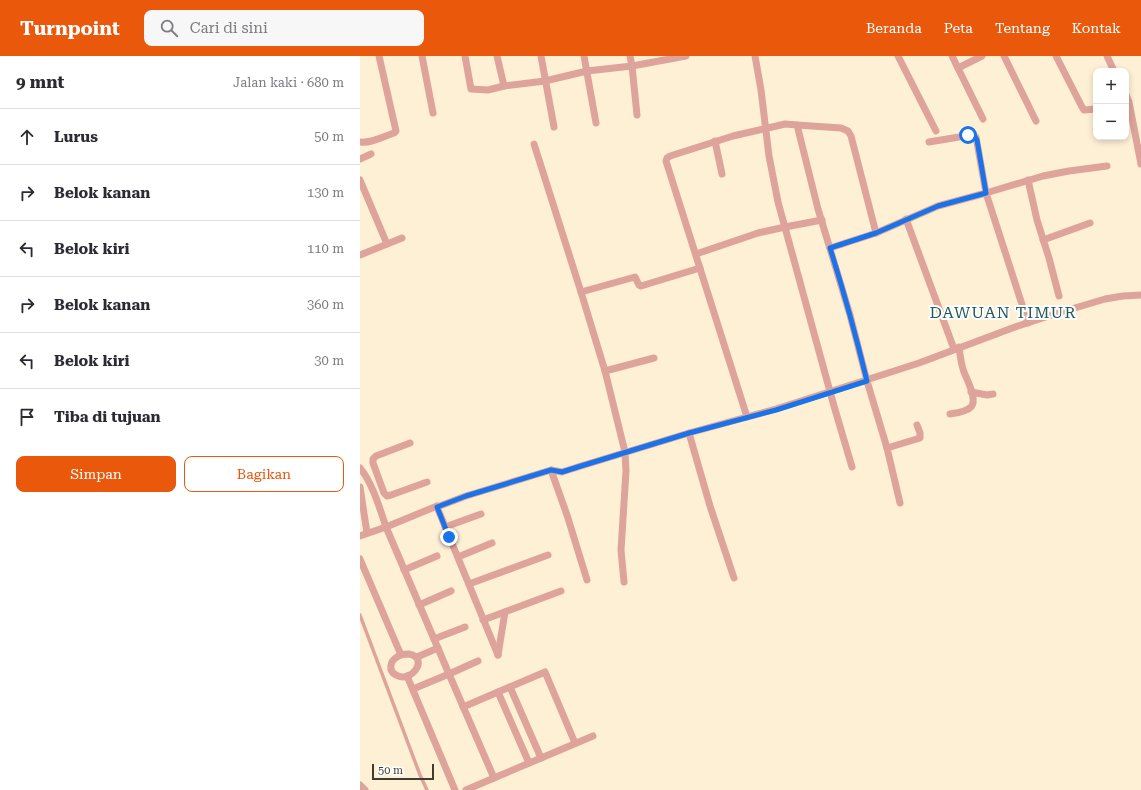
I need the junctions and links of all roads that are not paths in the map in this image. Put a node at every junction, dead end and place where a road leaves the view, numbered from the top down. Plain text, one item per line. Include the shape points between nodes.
1 (379, 56) edge
2 (422, 56) edge
3 (465, 56) edge
4 (497, 56) edge
5 (541, 56) edge
6 (584, 56) edge
7 (630, 56) edge
8 (686, 56) edge
9 (755, 56) edge
10 (898, 56) edge
11 (952, 56) edge
12 (982, 56) edge
13 (1004, 56) edge
14 (1056, 56) edge
15 (1107, 56) edge
16 (632, 66) junction
17 (958, 68) junction
18 (1113, 68) edge
19 (587, 71) junction
20 (545, 81) junction
21 (504, 86) junction
22 (1128, 104) edge
23 (1093, 109) edge
24 (433, 113) dead end
25 (637, 115) dead end
26 (983, 119) dead end
27 (1036, 121) dead end
28 (596, 123) dead end
29 (797, 125) junction
30 (554, 127) dead end
31 (765, 128) junction
32 (936, 131) dead end
33 (715, 141) junction
34 (360, 142) edge
35 (929, 142) dead end
36 (534, 144) dead end
37 (371, 154) dead end
38 (360, 159) edge
39 (1140, 164) edge
40 (1107, 166) dead end
41 (722, 174) dead end
42 (360, 180) edge
43 (1028, 180) junction
44 (986, 193) junction
45 (906, 219) junction
46 (822, 220) junction
47 (1090, 223) dead end
48 (784, 226) junction
49 (876, 233) junction
50 (402, 238) dead end
51 (1043, 240) junction
52 (387, 244) junction
53 (830, 248) junction
54 (696, 254) junction
55 (360, 255) edge
56 (700, 268) junction
57 (581, 292) junction
58 (1141, 295) edge
59 (1059, 296) dead end
60 (1028, 323) junction
61 (956, 348) junction
62 (654, 358) dead end
63 (605, 371) junction
64 (867, 381) junction
65 (972, 392) junction
66 (830, 393) junction
67 (993, 394) dead end
68 (950, 414) dead end
69 (747, 417) junction
70 (917, 425) dead end
71 (689, 433) junction
72 (410, 443) dead end
73 (887, 448) junction
74 (625, 452) junction
75 (852, 467) dead end
76 (376, 469) junction
77 (551, 470) junction
78 (362, 471) edge
79 (427, 482) dead end
80 (360, 487) edge
81 (378, 503) junction
82 (900, 503) dead end
83 (437, 507) junction
84 (364, 508) junction
85 (481, 514) dead end
86 (386, 527) junction
87 (445, 527) junction
88 (368, 533) junction
89 (360, 536) edge
90 (492, 543) dead end
91 (437, 556) dead end
92 (548, 556) dead end
93 (458, 557) junction
94 (360, 559) edge
95 (404, 570) junction
96 (734, 578) dead end
97 (586, 580) dead end
98 (624, 582) dead end
99 (469, 584) junction
100 (451, 591) dead end
101 (561, 591) dead end
102 (419, 605) junction
103 (505, 612) junction
104 (360, 615) edge
105 (483, 620) junction
106 (464, 627) dead end
107 (434, 639) junction
108 (438, 648) junction
109 (401, 655) junction
110 (417, 657) junction
111 (478, 662) dead end
112 (449, 674) junction
113 (408, 676) junction
114 (510, 687) junction
115 (413, 689) junction
116 (498, 692) junction
117 (463, 707) junction
118 (592, 736) dead end
119 (575, 744) junction
120 (541, 758) junction
121 (529, 763) junction
122 (494, 778) junction
123 (360, 785) edge
124 (365, 790) edge
125 (427, 790) edge
126 (455, 790) edge
127 (466, 790) edge

1 - 34 street via 396,131 369,142
2 - 24 street
3 - 21 street via 471,89 488,90
4 - 21 street
5 - 20 street
6 - 19 street
7 - 16 street
8 - 16 street
9 - 31 street
10 - 32 street
11 - 17 street
12 - 17 street
13 - 27 street
14 - 23 street via 1084,110
15 - 18 street
16 - 19 street
16 - 25 street
17 - 26 street
19 - 20 street
19 - 28 street
20 - 21 street
20 - 30 street
22 - 39 street
29 - 31 street via 785,124
29 - 46 street
29 - 49 street via 841,128 848,131
31 - 33 street
31 - 48 street
33 - 41 street
33 - 54 street via 670,156 666,161
35 - 44 street via 974,135
36 - 57 street
37 - 38 street
40 - 43 street via 1069,170
42 - 52 street
43 - 44 street
43 - 51 street
44 - 45 street via 938,206
44 - 60 street
45 - 49 street
45 - 61 street
46 - 48 street
46 - 53 street
47 - 51 street
48 - 54 street
48 - 66 street
49 - 53 street
50 - 52 street
51 - 59 street
52 - 55 street
53 - 64 street
54 - 56 street
56 - 57 street via 641,286 635,277
56 - 69 street
57 - 63 street
58 - 60 street via 1105,299
60 - 61 street
61 - 64 street
61 - 65 street
62 - 63 street
63 - 74 street
64 - 66 street
64 - 73 street
65 - 67 street
65 - 68 street via 972,407
66 - 69 street
66 - 75 street
69 - 71 street
70 - 73 street via 920,438
71 - 74 street
71 - 96 street
72 - 76 street via 376,456 373,463
73 - 82 street
74 - 77 street via 562,472
74 - 98 street via 621,550
76 - 78 street
76 - 79 street via 384,493 388,496
77 - 83 street
77 - 97 street
78 - 81 street
80 - 84 street
81 - 84 street
81 - 86 street
83 - 86 street
83 - 87 street
84 - 88 street
85 - 87 street
86 - 88 street
86 - 95 street
87 - 93 street
88 - 89 street
90 - 93 street
91 - 95 street
92 - 99 street
93 - 99 street
94 - 109 street
95 - 102 street
99 - 105 street
100 - 102 street
101 - 103 street
102 - 107 street
103 - 105 street
103 - 105 street via 498,655
104 - 125 lane
106 - 107 street
107 - 108 street
108 - 110 street
108 - 112 street
109 - 110 street via 413,654
109 - 113 street via 393,661 392,673 400,677
110 - 113 street via 418,668
111 - 112 street
112 - 115 street
112 - 117 street
113 - 115 street
114 - 116 street
114 - 119 street via 545,672
114 - 120 street
115 - 126 street
116 - 117 street
116 - 121 street
117 - 122 street
118 - 119 street
119 - 120 street
120 - 121 street
121 - 122 street
122 - 127 street
123 - 124 street

